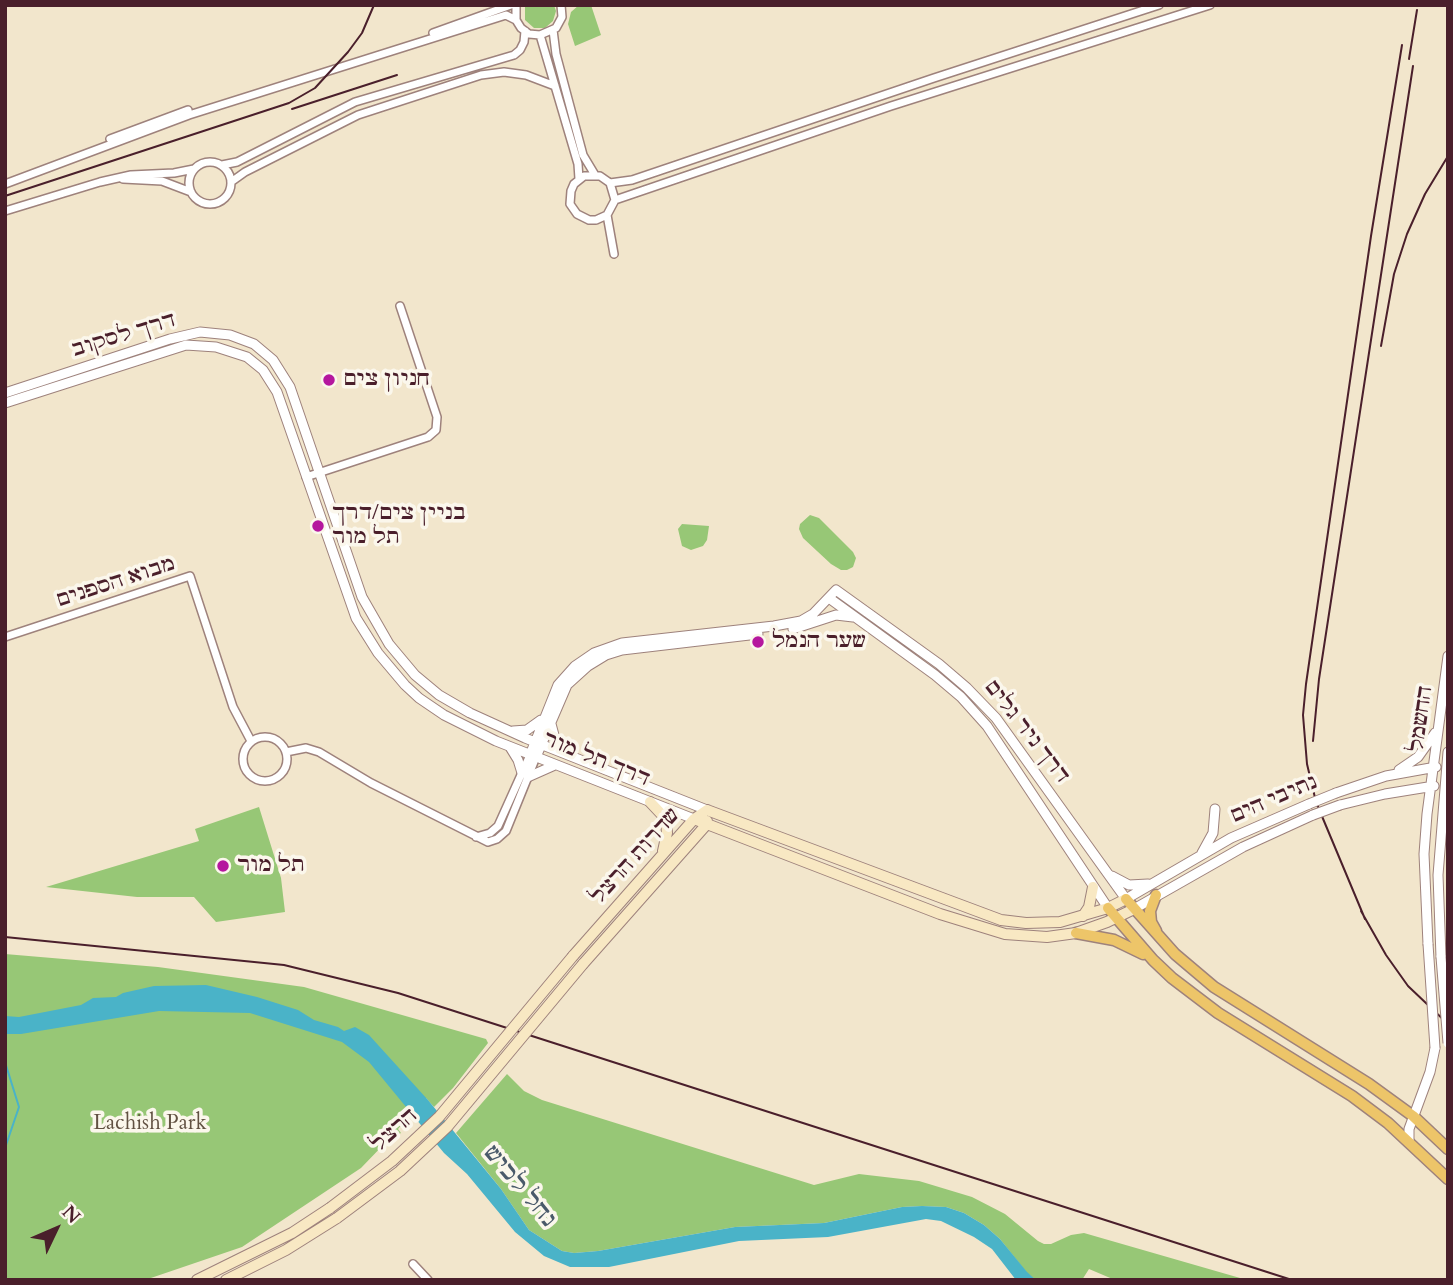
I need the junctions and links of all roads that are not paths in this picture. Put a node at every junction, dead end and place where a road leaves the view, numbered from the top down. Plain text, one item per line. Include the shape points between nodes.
1 (513, 5) edge
2 (561, 5) edge
3 (1159, 5) edge
4 (1210, 5) edge
5 (516, 20) junction
6 (553, 30) junction
7 (525, 31) junction
8 (540, 35) junction
9 (555, 86) junction
10 (222, 166) junction
11 (194, 169) junction
12 (595, 175) junction
13 (112, 179) junction
14 (579, 179) junction
15 (5, 182) edge
16 (231, 182) junction
17 (610, 183) junction
18 (191, 192) junction
19 (615, 200) junction
20 (5, 211) edge
21 (607, 215) junction
22 (614, 254) dead end
23 (400, 306) dead end
24 (254, 344) joint
25 (247, 356) joint
26 (5, 393) edge
27 (5, 403) edge
28 (318, 472) junction
29 (306, 477) junction
30 (832, 601) junction
31 (855, 617) junction
32 (817, 621) junction
33 (5, 637) edge
34 (1448, 656) edge
35 (548, 718) junction
36 (1438, 729) junction
37 (510, 731) junction
38 (251, 741) junction
39 (538, 743) junction
40 (510, 747) junction
41 (286, 752) junction
42 (1448, 752) edge
43 (533, 756) junction
44 (572, 757) junction
45 (556, 765) junction
46 (1447, 765) edge
47 (1433, 767) junction
48 (1394, 774) junction
49 (525, 775) junction
50 (1446, 785) edge
51 (1430, 786) junction
52 (650, 802) junction
53 (1215, 809) dead end
54 (1448, 809) edge
55 (707, 810) junction
56 (694, 819) junction
57 (707, 824) junction
58 (1440, 834) junction
59 (1201, 854) junction
60 (662, 856) junction
61 (1107, 873) junction
62 (1157, 881) junction
63 (1093, 887) junction
64 (1156, 895) junction
65 (1126, 899) junction
66 (1108, 908) junction
67 (1134, 909) junction
68 (1081, 917) junction
69 (1116, 918) junction
70 (1076, 933) junction
71 (1161, 939) junction
72 (573, 956) joint
73 (1153, 960) junction
74 (583, 964) joint
75 (1448, 1043) edge
76 (1413, 1116) junction
77 (1409, 1141) junction
78 (1448, 1149) edge
79 (1448, 1179) edge
80 (413, 1264) dead end
81 (197, 1280) edge
82 (226, 1280) edge
83 (428, 1280) edge

1 - 5 street
1 - 15 street via 188,110
2 - 6 street via 562,17
3 - 17 street via 632,180
4 - 19 street
5 - 7 street
5 - 15 street via 506,15 190,114
6 - 8 street
6 - 12 street via 583,155
7 - 8 street
7 - 10 street via 524,43 514,54 355,102
8 - 9 street
9 - 14 street
9 - 16 street via 526,75 481,75 358,115
10 - 11 street via 206,162
10 - 16 street
11 - 13 street
11 - 18 street via 189,180
12 - 14 street
12 - 17 street
13 - 18 street via 162,181
13 - 20 street
14 - 21 street via 569,198 573,209 589,220
16 - 18 street via 226,196 214,203 201,202
17 - 19 street
19 - 21 street
21 - 22 street
23 - 28 street via 437,417 436,430 428,437
24 - 26 street, דרך לסקוב via 230,335 200,332
24 - 28 street, דרך תל מור via 273,360 290,387
25 - 27 street, דרך לסקוב via 186,345
25 - 29 street, דרך תל מור via 277,392
28 - 29 street
28 - 37 street, דרך תל מור via 362,597 389,644 428,687
29 - 40 street, דרך תל מור via 349,603 378,653 419,698
30 - 31 street, דרך ניר גלים
30 - 32 street
30 - 35 street via 801,621 603,649 558,685
30 - 61 street, דרך ניר גלים via 840,592 967,688 996,718
31 - 32 street via 836,615
31 - 63 street, דרך ניר גלים via 935,674 987,726
32 - 35 street via 787,630 615,651 567,685
33 - 38 street, מבוא הספנים via 190,576 236,717
34 - 36 street, החשמל
35 - 37 street via 527,730
35 - 39 street
35 - 44 street via 555,739
36 - 47 street, החשמל
36 - 48 street via 1418,757
37 - 39 street, דרך תל מור
38 - 41 street via 272,738
38 - 41 street via 244,752 244,765 260,780 272,780 283,772
39 - 43 street
39 - 44 street, דרך תל מור
40 - 43 street, דרך תל מור
40 - 49 street
41 - 49 street via 306,748 318,752 475,837 498,826
42 - 46 street, החשמל
43 - 45 street, דרך תל מור
43 - 49 street
44 - 55 street, דרך תל מור
45 - 49 street
45 - 52 street, דרך תל מור
46 - 47 street, נתיבי הים
46 - 50 street, החשמל
47 - 48 street, נתיבי הים
47 - 51 street, החשמל
48 - 59 street, נתיבי הים, bridge via 1309,804
50 - 51 street, נתיבי הים
50 - 58 street, החשמל
51 - 64 street, נתיבי הים, bridge via 1313,815
51 - 76 street, החשמל, bridge via 1424,853 1435,1048
52 - 56 street, דרך תל מור
52 - 60 main road via 666,819
53 - 59 street via 1213,833
54 - 58 street
55 - 56 main road, שדרות הרצל
55 - 57 main road, שדרות הרצל
55 - 68 main road, דרך תל מור via 992,918 1045,923
56 - 57 main road, דרך תל מור
56 - 60 main road, שדרות הרצל
57 - 70 main road, דרך תל מור via 985,929 1025,936
57 - 74 main road, שדרות הרצל
58 - 75 street, bridge via 1441,957
59 - 62 street, נתיבי הים
60 - 72 main road, שדרות הרצל
61 - 62 street via 1129,885
61 - 65 street, דרך ניר גלים
62 - 65 street, נתיבי הים
63 - 66 street, דרך ניר גלים
63 - 68 main road via 1089,907
64 - 67 street, נתיבי הים
64 - 71 highway via 1151,922
65 - 66 main road, דרך תל מור
65 - 67 highway
66 - 68 main road, דרך תל מור
66 - 69 highway
67 - 69 main road, דרך תל מור
67 - 71 highway
69 - 70 main road, דרך תל מור
69 - 73 highway
70 - 73 highway via 1114,940
71 - 76 highway via 1214,987
72 - 81 main road, הרצל, bridge via 439,1117 377,1173 262,1249
73 - 77 highway via 1218,1013 1328,1080
74 - 82 main road, הרצל, bridge via 448,1126 400,1171 286,1250
76 - 77 street, החשמל
76 - 78 highway
77 - 79 highway
80 - 83 street

